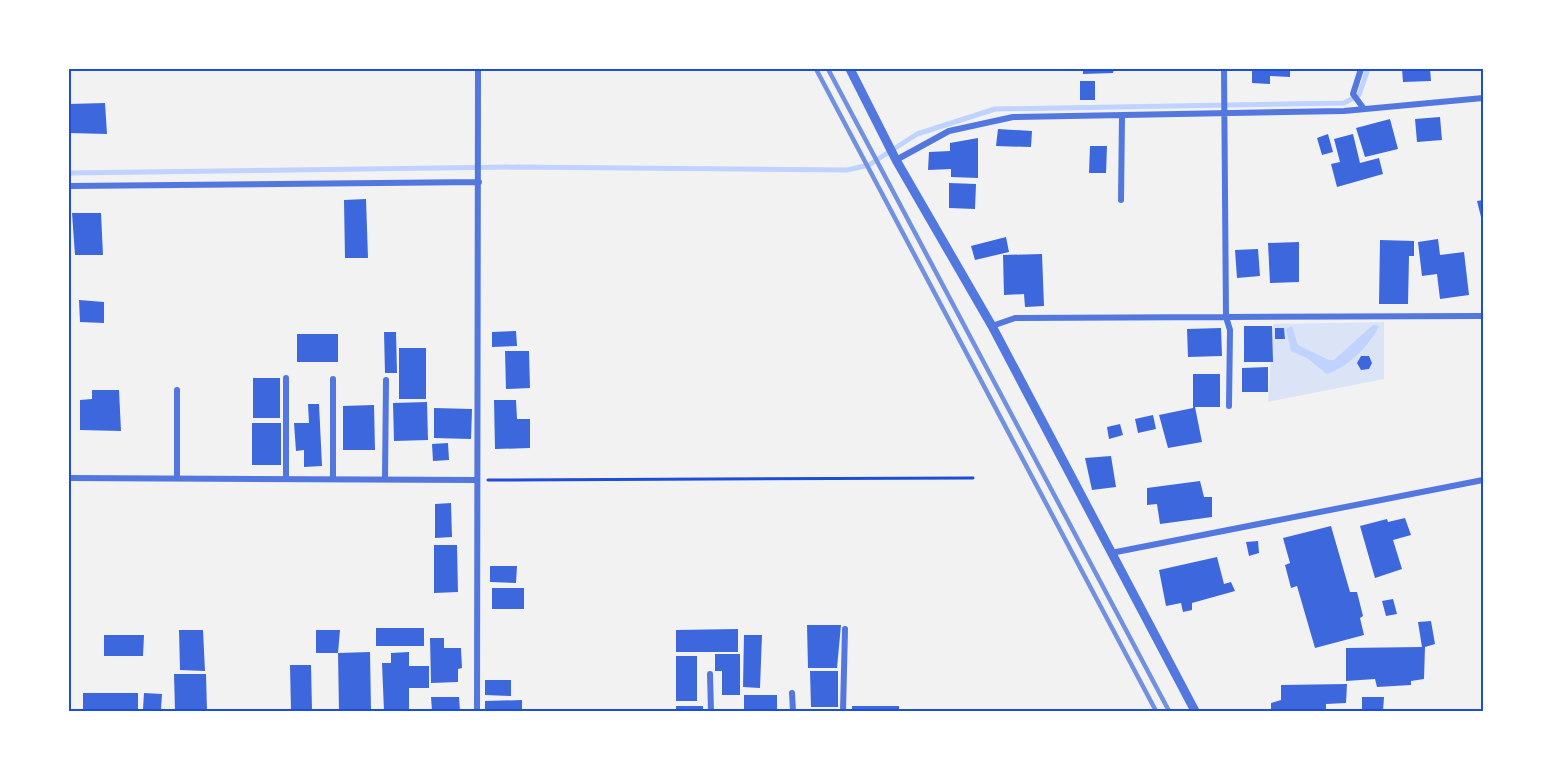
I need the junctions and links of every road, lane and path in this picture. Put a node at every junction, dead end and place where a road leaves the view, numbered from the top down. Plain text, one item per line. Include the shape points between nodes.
1 (478, 69) edge
2 (850, 69) edge
3 (1224, 69) edge
4 (1360, 69) edge
5 (1483, 98) edge
6 (1364, 109) junction
7 (1225, 114) junction
8 (1122, 116) junction
9 (896, 160) junction
10 (479, 182) junction
11 (69, 186) edge
12 (1121, 200) dead end
13 (1483, 316) edge
14 (1226, 317) junction
15 (992, 326) junction
16 (286, 378) dead end
17 (333, 379) dead end
18 (386, 380) dead end
19 (177, 390) dead end
20 (1229, 406) dead end
21 (69, 478) edge
22 (177, 478) junction
23 (973, 478) dead end
24 (286, 479) junction
25 (333, 479) junction
26 (385, 479) junction
27 (477, 480) junction
28 (1483, 480) edge
29 (1111, 554) junction
30 (845, 629) dead end
31 (710, 674) dead end
32 (792, 693) dead end
33 (477, 711) edge
34 (711, 711) edge
35 (793, 711) edge
36 (843, 711) edge
37 (1195, 711) edge

1 - 10 street
2 - 9 street
3 - 7 street
4 - 6 street via 1353,94
5 - 6 street
6 - 7 street
7 - 8 street
7 - 14 street
8 - 9 street via 1013,117 949,130
8 - 12 street
9 - 15 street
10 - 11 street
10 - 27 street
13 - 14 street
14 - 15 street via 1015,318
14 - 20 street via 1230,330
15 - 29 street
16 - 24 street
17 - 25 street
18 - 26 street
19 - 22 street
21 - 22 street
22 - 24 street
23 - 27 path
24 - 25 street
25 - 26 street
26 - 27 street
27 - 33 street
28 - 29 street
29 - 37 street
30 - 36 street
31 - 34 street
32 - 35 street

